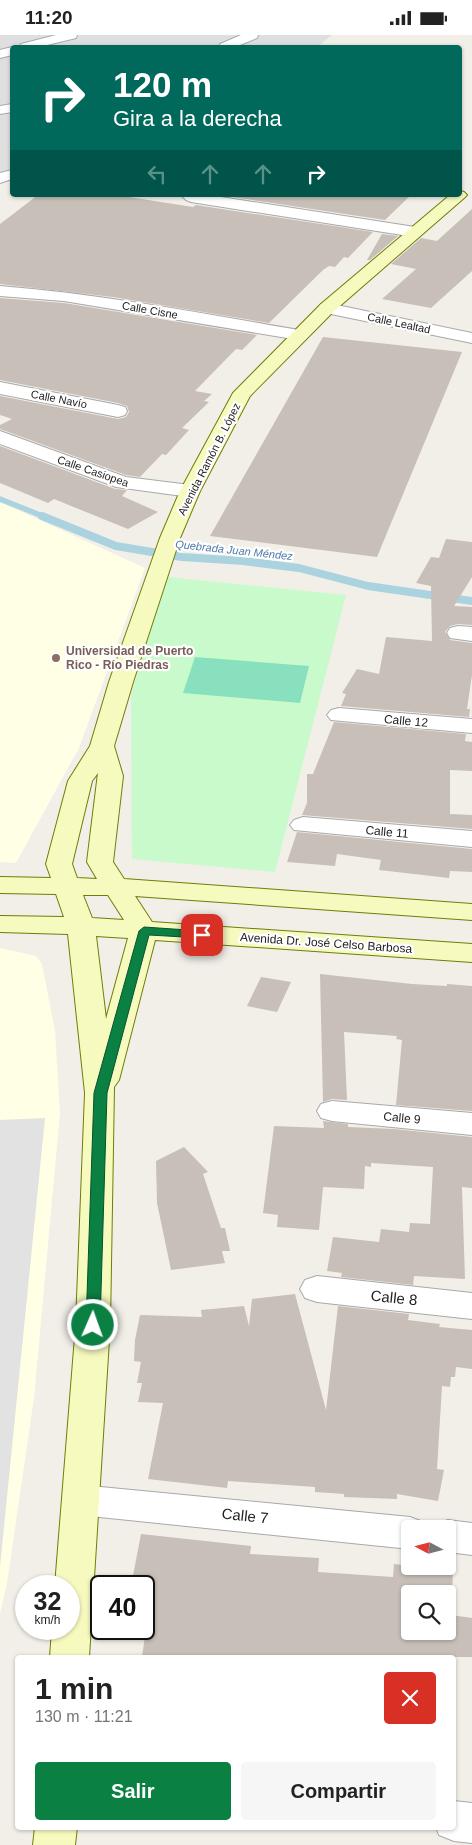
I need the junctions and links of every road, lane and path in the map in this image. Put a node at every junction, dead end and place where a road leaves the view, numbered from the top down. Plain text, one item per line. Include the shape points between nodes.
1 (72, 35) edge
2 (252, 35) edge
3 (34, 45) edge
4 (230, 45) edge
5 (191, 197) dead end
6 (458, 197) edge
7 (415, 231) junction
8 (0, 291) edge
9 (327, 308) junction
10 (299, 335) junction
11 (472, 338) edge
12 (0, 388) edge
13 (118, 411) dead end
14 (0, 437) edge
15 (190, 491) junction
16 (340, 715) dead end
17 (472, 726) edge
18 (102, 746) junction
19 (303, 825) dead end
20 (472, 839) edge
21 (0, 885) edge
22 (66, 886) junction
23 (116, 887) junction
24 (472, 911) edge
25 (0, 925) edge
26 (81, 926) junction
27 (144, 931) junction
28 (472, 953) edge
29 (100, 1093) junction
30 (332, 1111) dead end
31 (472, 1125) edge
32 (317, 1289) dead end
33 (472, 1306) edge
34 (80, 1500) junction
35 (401, 1532) edge
36 (456, 1537) edge
37 (472, 1539) edge
38 (69, 1655) edge
39 (456, 1821) edge
40 (472, 1823) edge
41 (56, 1830) edge
42 (54, 1845) edge

1 - 3 street
2 - 4 street
5 - 7 street
6 - 7 street, Avenida Ramón B. López
7 - 9 street, Avenida Ramón B. López
8 - 10 street, Calle Cisne via 64,296
9 - 10 street, Avenida Ramón B. López
9 - 11 street, Calle Lealtad
10 - 15 street, Avenida Ramón B. López via 242,393
12 - 13 street, Calle Navío
14 - 15 street, Calle Casiopea via 123,483
15 - 18 street, Avenida Ramón B. López via 170,537
16 - 17 street, Calle 12
18 - 22 street, Avenida Ramón B. López via 80,781 59,864
18 - 23 street via 110,776 100,862
19 - 20 street, Calle 11
21 - 22 street
22 - 23 street
22 - 26 street, Avenida Ramón B. López
23 - 24 street
23 - 27 street
25 - 26 street, Avenida Dr. José Celso Barbosa
26 - 27 street, Avenida Dr. José Celso Barbosa
26 - 29 street, Avenida Ramón B. López
27 - 28 street, Avenida Dr. José Celso Barbosa
27 - 29 street
29 - 34 street via 93,1325
30 - 31 street, Calle 9
32 - 33 street, Calle 8
34 - 35 street, Calle 7
34 - 38 street
36 - 37 street
39 - 40 street
41 - 42 street

